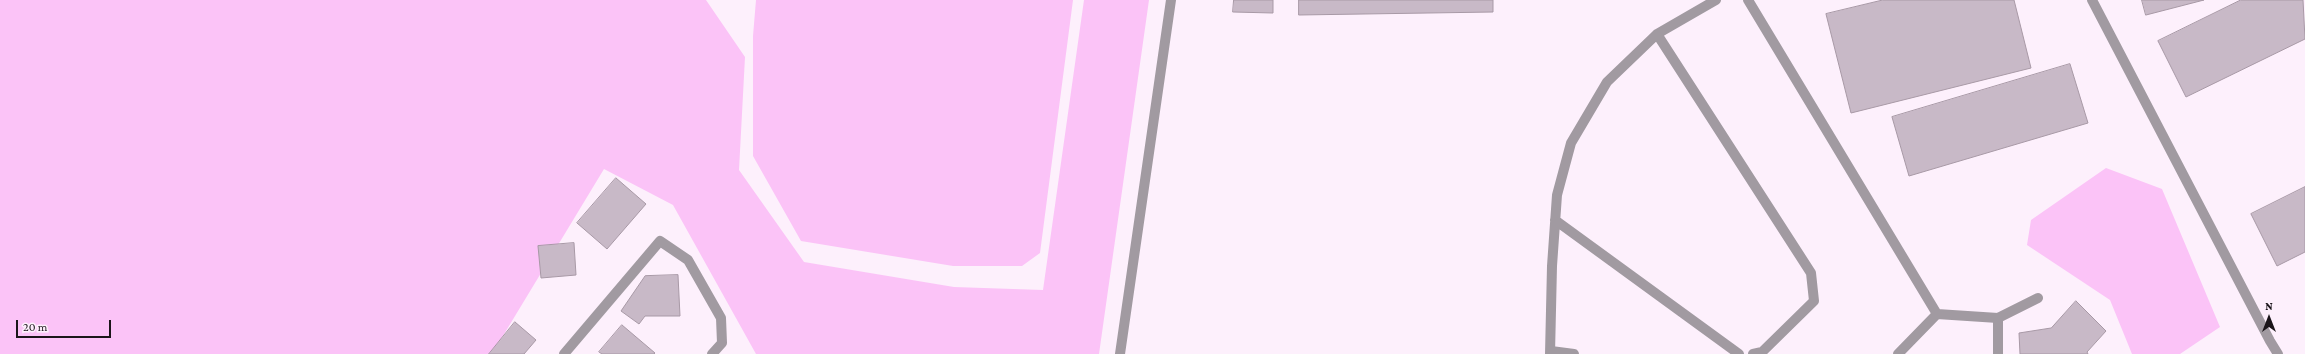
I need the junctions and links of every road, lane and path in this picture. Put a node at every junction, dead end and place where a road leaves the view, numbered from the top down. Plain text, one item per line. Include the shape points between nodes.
1 (1171, 0) edge
2 (1716, 0) edge
3 (1748, 0) edge
4 (2092, 0) edge
5 (1657, 34) junction
6 (1555, 220) junction
7 (2038, 298) dead end
8 (1937, 314) junction
9 (1998, 318) junction
10 (1550, 352) edge
11 (564, 354) edge
12 (712, 354) edge
13 (1120, 354) edge
14 (1574, 354) edge
15 (1740, 354) edge
16 (1753, 354) edge
17 (1898, 354) edge
18 (1998, 354) edge
19 (2278, 354) edge

1 - 13 street
2 - 5 street
3 - 8 street
4 - 19 street
5 - 6 street via 1607,82 1571,143 1557,195
5 - 16 street via 1811,272 1814,301 1762,352
6 - 10 street
6 - 15 street
7 - 9 street
8 - 9 street
8 - 17 street
9 - 18 street
10 - 14 street
11 - 12 street via 660,241 688,260 721,318 722,343

